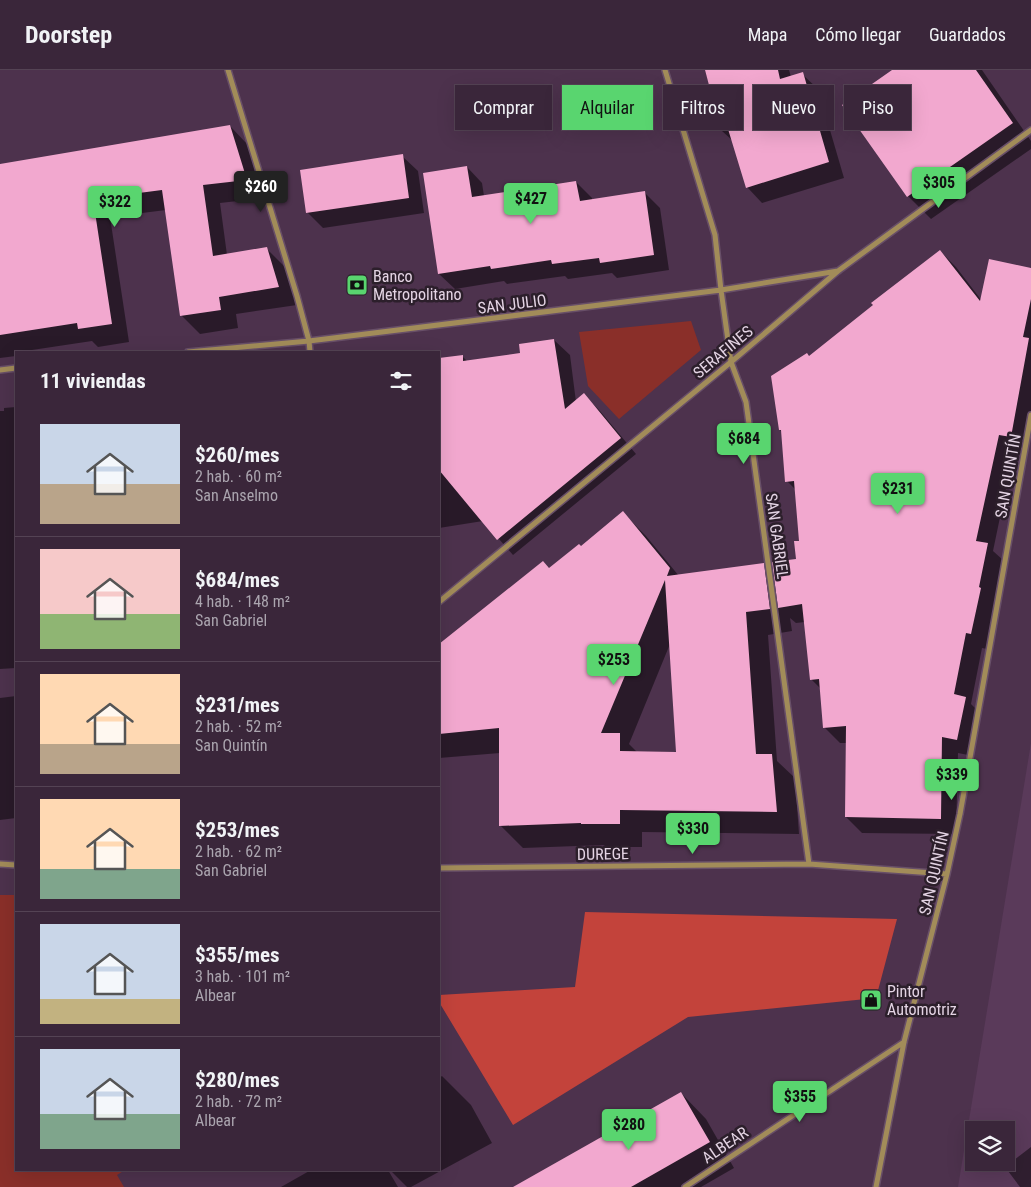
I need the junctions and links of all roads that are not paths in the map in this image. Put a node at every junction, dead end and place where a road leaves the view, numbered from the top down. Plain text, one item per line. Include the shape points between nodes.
1 (228, 70) edge
2 (665, 70) edge
3 (1031, 130) edge
4 (838, 270) junction
5 (721, 290) junction
6 (309, 341) junction
7 (199, 351) edge
8 (310, 351) edge
9 (731, 362) junction
10 (15, 368) edge
11 (0, 370) edge
12 (1031, 415) edge
13 (440, 601) edge
14 (0, 864) edge
15 (809, 864) junction
16 (15, 865) edge
17 (440, 868) edge
18 (947, 874) junction
19 (904, 1042) junction
20 (685, 1187) edge
21 (876, 1187) edge

1 - 6 street
2 - 5 street, SAN GABRIEL via 715,235
3 - 4 street, SERAFINES
4 - 5 street, SAN JULIO
4 - 9 street, SERAFINES
5 - 6 street, SAN JULIO
5 - 9 street, SAN GABRIEL
6 - 7 street, SAN JULIO
6 - 8 street
9 - 13 street, SERAFINES
9 - 15 street, SAN GABRIEL via 746,402
10 - 11 street
12 - 18 street, SAN QUINTÍN
14 - 16 street
15 - 17 street, DUREGE
15 - 18 street, DUREGE
18 - 19 street, SAN QUINTÍN
19 - 20 street, ALBEAR
19 - 21 street, SAN QUINTÍN

